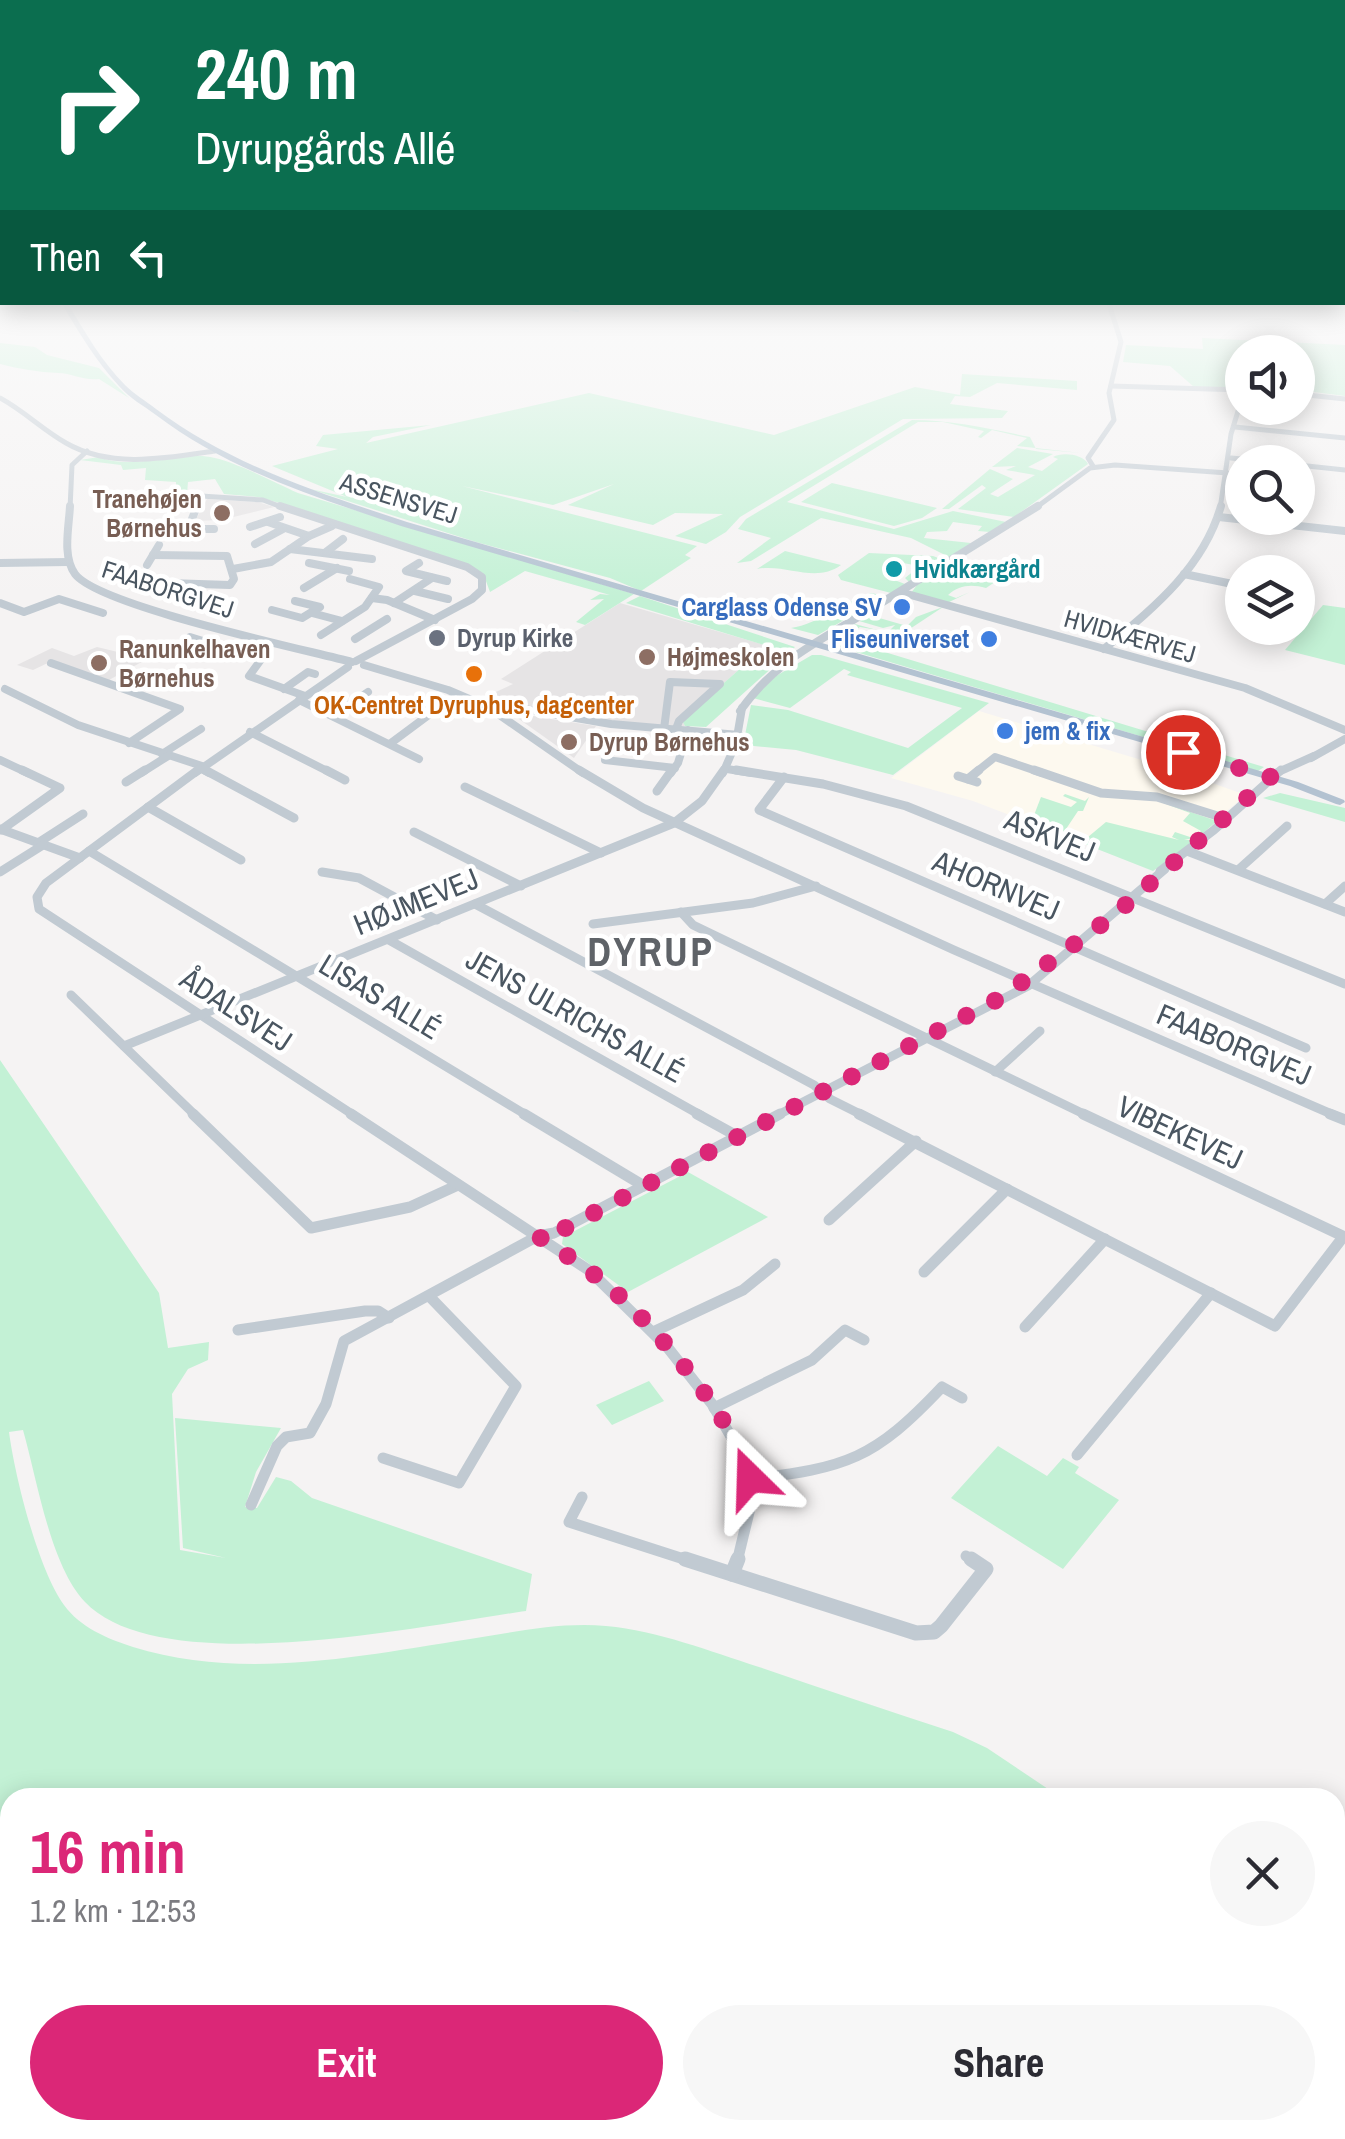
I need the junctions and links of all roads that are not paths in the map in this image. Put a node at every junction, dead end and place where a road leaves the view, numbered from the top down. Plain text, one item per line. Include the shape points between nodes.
1 (11, 404) edge
2 (144, 404) edge
3 (1110, 404) edge
4 (1235, 427) joint
5 (1345, 438) edge
6 (1233, 445) edge
7 (89, 452) junction
8 (216, 452) junction
9 (1098, 466) junction
10 (1315, 467) edge
11 (1345, 470) edge
12 (1225, 473) edge
13 (1225, 488) edge
14 (198, 505) junction
15 (99, 507) dead end
16 (280, 516) dead end
17 (1219, 517) junction
18 (268, 522) junction
19 (333, 525) junction
20 (250, 527) dead end
21 (214, 528) dead end
22 (283, 529) junction
23 (1345, 531) edge
24 (309, 536) junction
25 (343, 539) dead end
26 (159, 545) dead end
27 (280, 546) dead end
28 (368, 547) dead end
29 (290, 549) junction
30 (322, 553) junction
31 (153, 554) junction
32 (200, 555) junction
33 (354, 555) junction
34 (372, 559) dead end
35 (68, 562) junction
36 (309, 563) junction
37 (419, 563) dead end
38 (0, 564) edge
39 (147, 564) dead end
40 (194, 566) dead end
41 (299, 568) dead end
42 (337, 568) junction
43 (233, 569) junction
44 (1184, 574) junction
45 (352, 575) junction
46 (432, 578) junction
47 (447, 581) dead end
48 (137, 582) dead end
49 (1225, 582) edge
50 (336, 587) dead end
51 (304, 588) dead end
52 (416, 591) junction
53 (900, 592) junction
54 (372, 598) junction
55 (448, 599) dead end
56 (295, 600) dead end
57 (394, 602) junction
58 (0, 604) edge
59 (272, 610) dead end
60 (312, 612) junction
61 (103, 613) dead end
62 (356, 614) junction
63 (435, 620) junction
64 (342, 621) junction
65 (320, 635) dead end
66 (190, 636) dead end
67 (356, 639) dead end
68 (813, 645) junction
69 (1104, 649) junction
70 (51, 663) dead end
71 (356, 665) junction
72 (316, 674) dead end
73 (924, 677) junction
74 (5, 689) dead end
75 (284, 689) junction
76 (368, 692) dead end
77 (302, 698) junction
78 (512, 707) dead end
79 (430, 714) dead end
80 (333, 716) junction
81 (201, 729) dead end
82 (664, 729) junction
83 (676, 730) junction
84 (688, 730) junction
85 (1345, 730) edge
86 (250, 732) junction
87 (736, 732) junction
88 (1345, 739) edge
89 (391, 743) junction
90 (129, 744) junction
91 (165, 755) junction
92 (420, 759) dead end
93 (0, 760) edge
94 (605, 760) dead end
95 (201, 767) junction
96 (675, 768) junction
97 (727, 769) junction
98 (784, 777) junction
99 (967, 779) dead end
100 (345, 780) dead end
101 (1273, 780) junction
102 (126, 782) dead end
103 (465, 786) dead end
104 (657, 791) dead end
105 (1342, 802) edge
106 (148, 807) junction
107 (83, 814) dead end
108 (294, 818) dead end
109 (1227, 819) junction
110 (674, 820) junction
111 (1287, 826) dead end
112 (0, 830) edge
113 (414, 832) dead end
114 (40, 844) junction
115 (1188, 850) junction
116 (601, 853) junction
117 (84, 854) junction
118 (241, 860) dead end
119 (1238, 870) junction
120 (0, 872) edge
121 (322, 872) dead end
122 (521, 886) junction
123 (816, 886) junction
124 (1345, 886) edge
125 (1131, 896) junction
126 (475, 904) junction
127 (1325, 904) junction
128 (682, 912) junction
129 (1345, 912) edge
130 (437, 920) junction
131 (593, 924) dead end
132 (389, 940) junction
133 (1072, 946) junction
134 (297, 977) junction
135 (1026, 983) junction
136 (1345, 984) edge
137 (71, 995) dead end
138 (200, 1017) junction
139 (1040, 1031) dead end
140 (923, 1038) junction
141 (124, 1046) junction
142 (1306, 1048) dead end
143 (995, 1072) junction
144 (822, 1092) junction
145 (1345, 1120) edge
146 (736, 1136) junction
147 (916, 1142) junction
148 (458, 1185) junction
149 (644, 1186) junction
150 (1007, 1189) junction
151 (829, 1220) dead end
152 (538, 1236) junction
153 (1344, 1237) edge
154 (1105, 1239) junction
155 (775, 1264) dead end
156 (924, 1272) dead end
157 (1211, 1293) junction
158 (430, 1296) junction
159 (389, 1318) junction
160 (1025, 1327) dead end
161 (238, 1330) dead end
162 (653, 1332) junction
163 (864, 1340) dead end
164 (962, 1398) dead end
165 (714, 1408) junction
166 (1077, 1454) dead end
167 (383, 1458) dead end
168 (750, 1478) junction
169 (582, 1496) dead end
170 (251, 1506) dead end
171 (966, 1556) dead end
172 (732, 1574) junction

1 - 7 street
2 - 8 main road, ASSENSVEJ
3 - 9 street via 1114,420 1090,456
4 - 5 street
4 - 6 street
7 - 8 street via 140,458
7 - 35 street, FAABORGVEJ via 72,462
8 - 68 main road, ASSENSVEJ via 348,506
9 - 12 street
9 - 53 street, HØJMEVEJ
10 - 11 street
13 - 17 street
14 - 15 street
14 - 19 street via 201,496 250,498
14 - 21 street via 187,530
16 - 18 street
17 - 23 street
17 - 44 street
18 - 20 street
18 - 22 street
19 - 24 street
19 - 63 street, ÅDALSVEJ via 478,573 484,586 478,595
22 - 24 street
22 - 27 street via 258,543
24 - 29 street
25 - 30 street
26 - 31 street
28 - 33 street
29 - 30 street
29 - 43 street via 271,562
30 - 33 street
30 - 36 street
31 - 32 street
31 - 39 street
32 - 40 street
32 - 43 street via 227,556
33 - 34 street
35 - 38 street
35 - 71 street, FAABORGVEJ via 77,577 106,594
36 - 41 street
36 - 42 street
37 - 46 street via 406,571
42 - 45 street
42 - 51 street
43 - 48 street via 230,585
44 - 49 street
44 - 69 street
45 - 50 street
45 - 54 street via 380,587
46 - 47 street
46 - 52 street
52 - 55 street
52 - 57 street
53 - 68 street, HØJMEVEJ
53 - 69 street, HVIDKÆRVEJ
54 - 57 street
54 - 62 street
56 - 60 street via 320,607
57 - 63 street
58 - 61 street via 24,612 59,599
59 - 60 street via 302,618
60 - 64 street
62 - 64 street
62 - 67 street via 386,620
63 - 71 street, ÅDALSVEJ
64 - 65 street
66 - 75 street via 257,658 249,676
68 - 73 main road, ASSENSVEJ
68 - 73 main road, ASSENSVEJ
68 - 87 street, HØJMEVEJ via 760,683 742,708
69 - 85 street, HVIDKÆRVEJ via 1245,688
70 - 90 street via 180,709
71 - 77 street, ÅDALSVEJ
71 - 110 street, FAABORGVEJ via 499,713 606,787
72 - 75 street via 308,672
73 - 101 main road, ASSENSVEJ
74 - 90 street
75 - 77 street
76 - 80 street
77 - 80 street
77 - 86 street, ÅDALSVEJ
78 - 82 street
79 - 89 street
80 - 89 street
81 - 91 street
82 - 83 street
82 - 83 street via 670,682 720,684
83 - 84 street
84 - 87 street
84 - 96 street
86 - 95 street, ÅDALSVEJ
86 - 100 street
87 - 97 street, HØJMEVEJ
88 - 101 street via 1282,768
89 - 92 street
90 - 91 street
91 - 95 street
91 - 102 street
93 - 112 street via 60,788
94 - 96 street
95 - 106 street, ÅDALSVEJ
95 - 108 street
96 - 104 street
97 - 98 street, ASKVEJ
97 - 110 street, HØJMEVEJ via 701,801
98 - 125 street, ASKVEJ via 906,806
98 - 133 street, AHORNVEJ via 759,810
99 - 109 street via 995,757 1102,793 1157,796
101 - 105 main road, ASSENSVEJ
101 - 109 street
103 - 116 street
106 - 117 street, ÅDALSVEJ
106 - 118 street
107 - 114 street
109 - 115 street
110 - 116 street, HØJMEVEJ
110 - 123 street, FAABORGVEJ
111 - 119 street
112 - 114 street, LISAS ALLÉ
113 - 122 street
114 - 117 street, LISAS ALLÉ
114 - 120 street
115 - 119 street
115 - 125 street
116 - 122 street, HØJMEVEJ
117 - 134 street, LISAS ALLÉ
117 - 138 street, ÅDALSVEJ via 42,888 39,909
119 - 127 street
121 - 130 street via 360,878
122 - 126 street, HØJMEVEJ
123 - 128 street
123 - 135 street, FAABORGVEJ
124 - 127 street
125 - 133 street
125 - 136 street, ASKVEJ
126 - 130 street, HØJMEVEJ
126 - 144 street
127 - 129 street
128 - 131 street
128 - 140 street, VIBEKEVEJ via 693,924
130 - 132 street, HØJMEVEJ
132 - 134 street, HØJMEVEJ
132 - 146 street, JENS ULRICHS ALLÉ
133 - 135 street
133 - 142 street, AHORNVEJ
134 - 138 street, HØJMEVEJ
134 - 149 street, LISAS ALLÉ
135 - 140 street
135 - 145 street, FAABORGVEJ
137 - 141 street
138 - 141 street, HØJMEVEJ
138 - 148 street, ÅDALSVEJ
139 - 143 street
140 - 143 street, VIBEKEVEJ
140 - 144 street
141 - 148 street via 311,1228 410,1207
143 - 153 street, VIBEKEVEJ
144 - 146 street
144 - 147 street
146 - 149 street
147 - 150 street
147 - 151 street
148 - 152 street, ÅDALSVEJ
149 - 152 street via 554,1234
150 - 154 street
150 - 156 street
152 - 158 street
152 - 162 street, ÅDALSVEJ via 605,1283
153 - 157 street via 1275,1326
154 - 157 street
154 - 160 street
155 - 162 street via 743,1290
157 - 166 street
158 - 159 street
158 - 167 street via 516,1386 458,1483
159 - 161 street via 365,1311
159 - 170 street via 344,1341 322,1414 310,1433 286,1437 277,1446
162 - 165 street, ÅDALSVEJ
163 - 165 street via 845,1330 812,1360
164 - 168 street via 942,1387 890,1442 851,1464
165 - 168 street, ÅDALSVEJ via 741,1448
168 - 172 street via 750,1524
169 - 172 street via 569,1522
171 - 172 street via 986,1569 941,1626 924,1634

